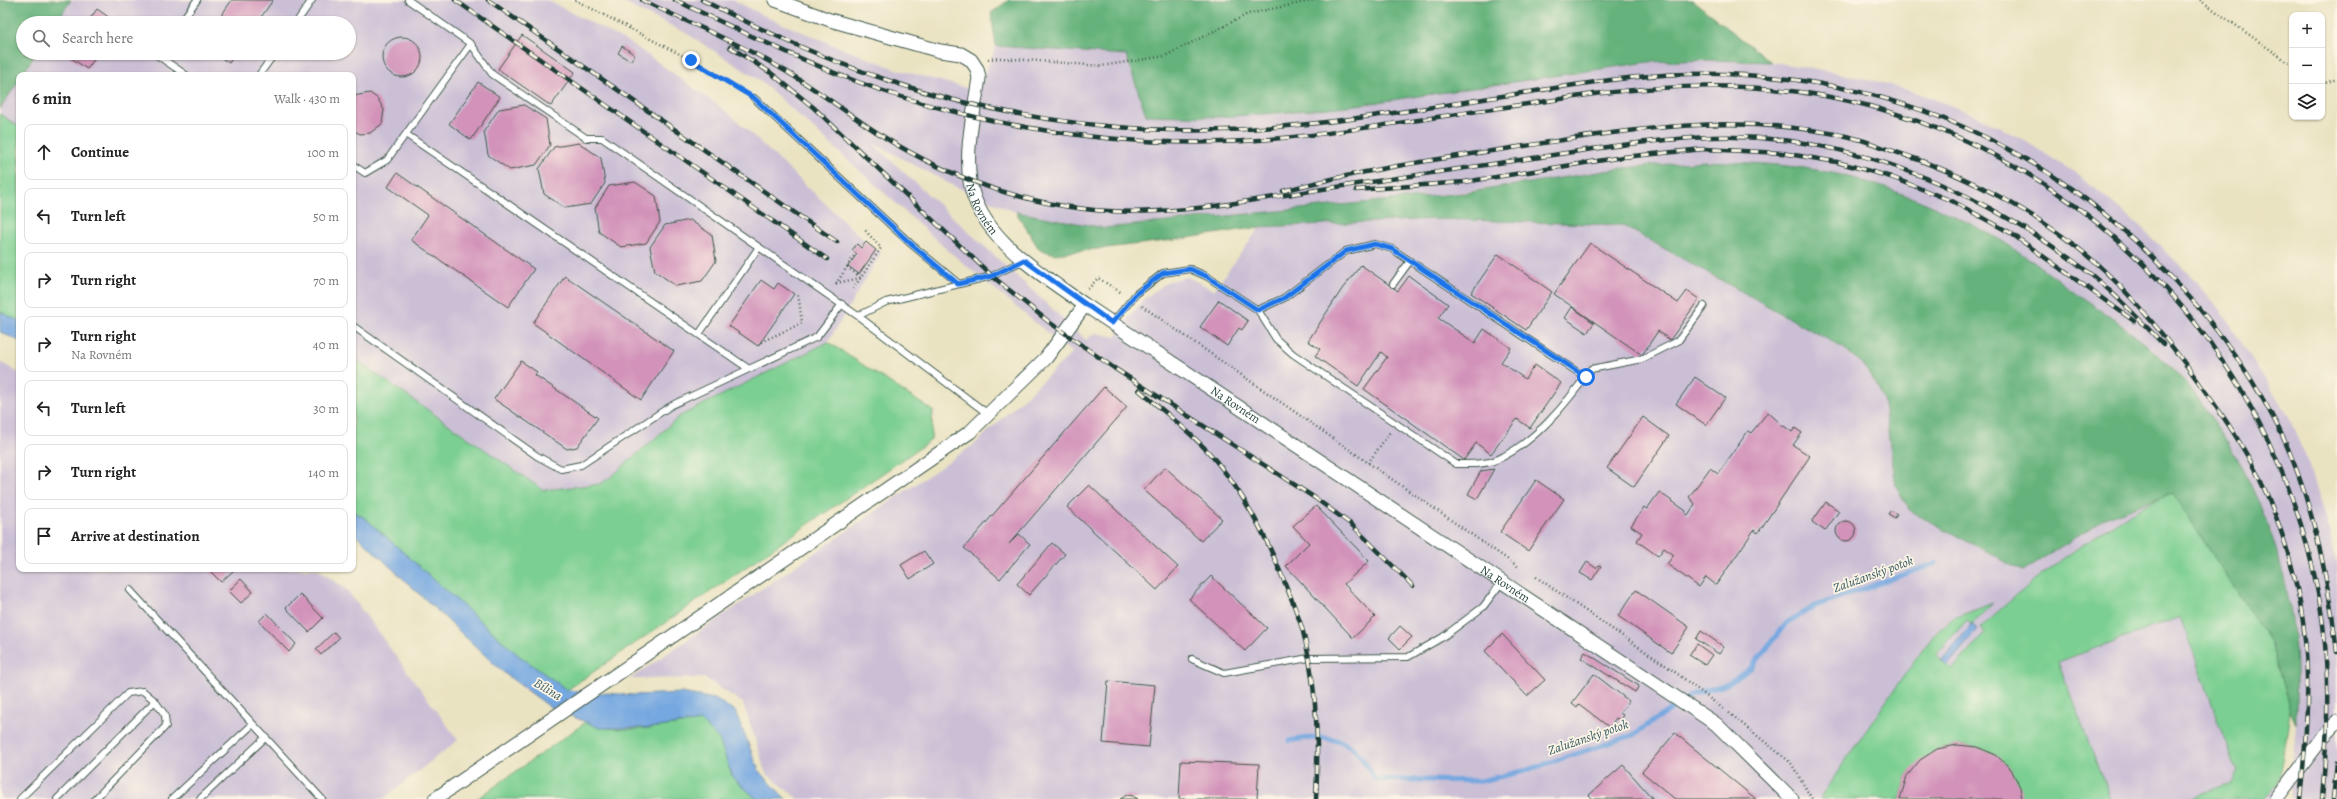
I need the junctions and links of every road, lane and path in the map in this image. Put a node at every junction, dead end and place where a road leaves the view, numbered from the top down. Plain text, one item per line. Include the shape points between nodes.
1 (196, 0) edge
2 (312, 0) edge
3 (408, 0) edge
4 (575, 0) edge
5 (775, 0) edge
6 (1314, 0) edge
7 (2200, 0) edge
8 (185, 16) edge
9 (301, 16) edge
10 (471, 44) junction
11 (164, 60) edge
12 (270, 60) edge
13 (971, 60) junction
14 (2289, 63) edge
15 (182, 72) edge
16 (261, 72) edge
17 (2337, 79) edge
18 (2325, 83) edge
19 (754, 98) joint
20 (407, 135) junction
21 (356, 167) edge
22 (864, 229) dead end
23 (759, 247) junction
24 (856, 253) dead end
25 (1024, 260) junction
26 (1410, 261) junction
27 (846, 267) junction
28 (861, 278) junction
29 (958, 284) junction
30 (1393, 284) dead end
31 (853, 289) dead end
32 (1088, 289) dead end
33 (798, 292) dead end
34 (1123, 294) dead end
35 (842, 304) junction
36 (1085, 305) junction
37 (1142, 306) dead end
38 (1704, 306) dead end
39 (1258, 310) junction
40 (858, 316) junction
41 (1112, 323) junction
42 (356, 328) edge
43 (699, 334) junction
44 (761, 342) dead end
45 (749, 369) junction
46 (1586, 377) junction
47 (988, 414) junction
48 (1392, 428) dead end
49 (1368, 463) junction
50 (1520, 568) dead end
51 (1536, 576) dead end
52 (1501, 583) junction
53 (130, 590) dead end
54 (1192, 659) dead end
55 (155, 701) junction
56 (2337, 722) edge
57 (254, 724) junction
58 (266, 737) junction
59 (20, 799) edge
60 (57, 799) edge
61 (95, 799) edge
62 (172, 799) edge
63 (200, 799) edge
64 (322, 799) edge
65 (435, 799) edge
66 (1792, 799) edge
67 (1812, 799) edge
68 (2276, 799) edge

1 - 8 lane
2 - 9 lane
3 - 10 lane
4 - 19 path via 691,60
5 - 13 street via 830,20 940,51 961,54
6 - 13 path via 1248,14 1166,56 1101,66 1001,58
7 - 14 path
10 - 20 lane
10 - 23 lane via 492,74 586,138 602,138
11 - 15 lane
12 - 16 lane
13 - 25 street, Na Rovném via 979,78 970,148 970,181 974,201 986,220
17 - 18 path
19 - 29 lane via 911,244
20 - 21 lane via 387,160 365,173
20 - 43 lane
22 - 28 path via 881,248
23 - 35 lane
23 - 43 lane
24 - 27 path
25 - 29 lane via 992,276
25 - 36 street, Na Rovném
26 - 30 lane
26 - 39 lane via 1392,249 1375,244 1346,251 1284,298
26 - 46 lane
27 - 28 path
27 - 28 path via 836,284
28 - 31 path
29 - 40 lane via 886,302
32 - 34 path via 1098,278
33 - 44 path via 802,323
35 - 40 lane
35 - 45 lane via 817,337
36 - 41 street, Na Rovném
36 - 47 street via 1046,358
37 - 49 path
38 - 46 lane via 1678,341 1642,359 1591,369
39 - 41 lane via 1206,276 1190,269 1163,273 1136,294
39 - 46 lane via 1276,340 1293,354 1456,464 1473,465 1495,461 1514,450 1557,414
40 - 47 lane
41 - 52 street, Na Rovném
42 - 45 lane via 537,456 561,470 581,464 672,405
43 - 45 lane
47 - 65 street via 970,432
48 - 49 path
49 - 50 path
51 - 67 path via 1690,684 1790,763
52 - 54 lane via 1483,607 1443,637 1408,657 1309,658 1224,673
52 - 66 street, Na Rovném via 1716,724
53 - 57 lane
55 - 59 lane via 143,691 128,693
55 - 60 lane
55 - 61 lane via 164,715 166,726
56 - 68 street
57 - 58 lane
57 - 62 lane
58 - 63 lane
58 - 64 lane

